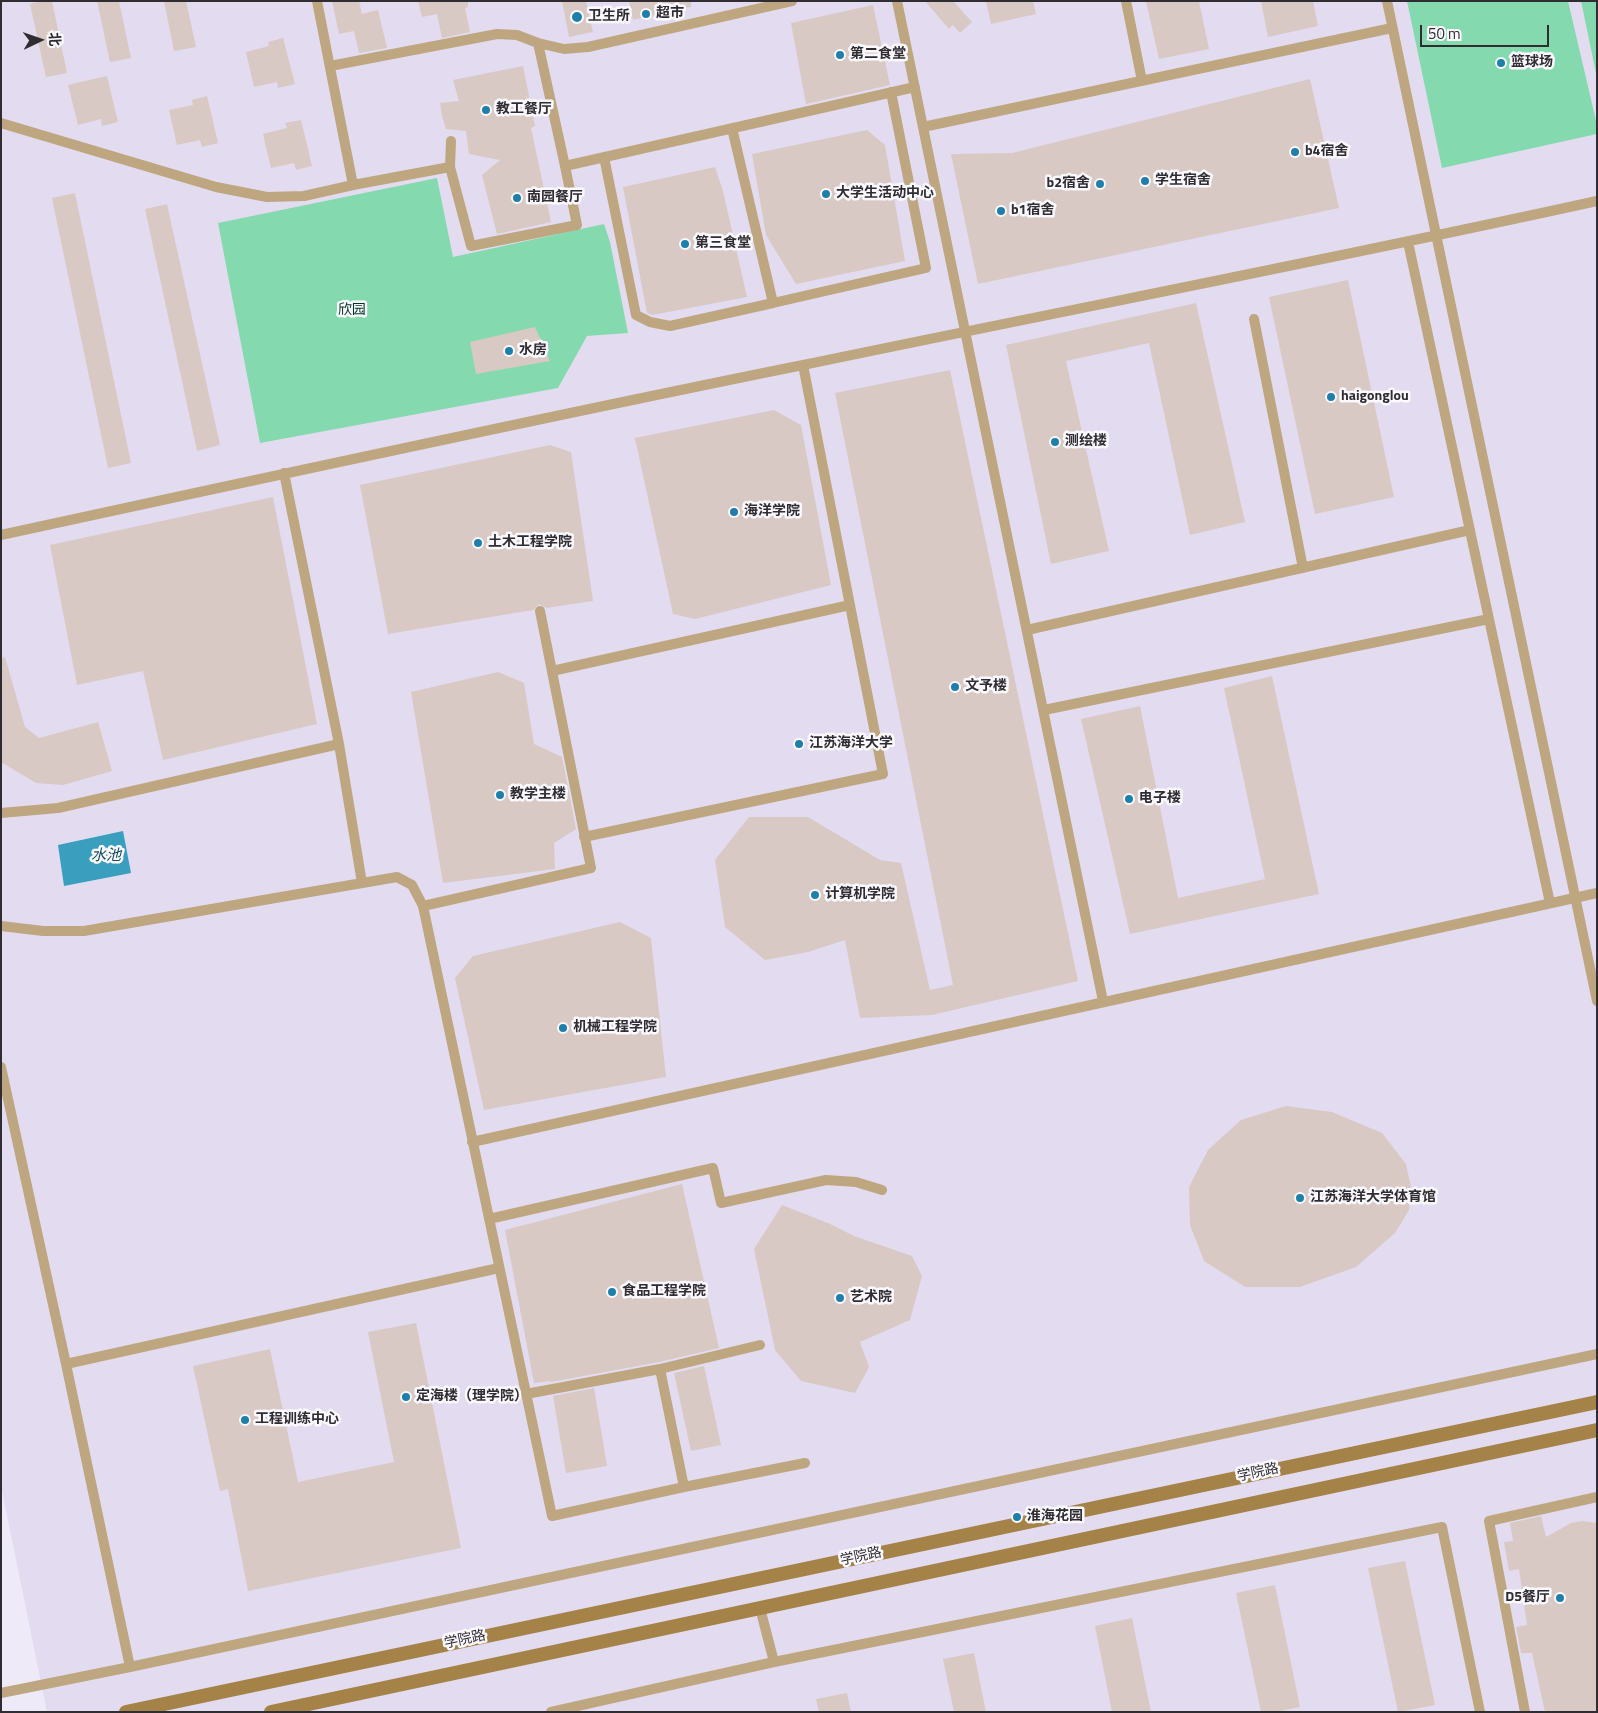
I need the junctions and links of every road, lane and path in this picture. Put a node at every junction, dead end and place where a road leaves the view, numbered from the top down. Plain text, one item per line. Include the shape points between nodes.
1 (317, 1) edge
2 (792, 1) edge
3 (897, 1) edge
4 (1126, 1) edge
5 (1387, 1) edge
6 (1392, 28) junction
7 (538, 43) junction
8 (330, 66) junction
9 (1142, 81) junction
10 (915, 87) junction
11 (891, 92) junction
12 (1, 123) edge
13 (923, 127) junction
14 (732, 128) junction
15 (452, 141) dead end
16 (604, 157) junction
17 (564, 166) junction
18 (450, 167) junction
19 (353, 185) junction
20 (1597, 201) edge
21 (1437, 236) junction
22 (1408, 242) junction
23 (773, 303) junction
24 (1254, 319) dead end
25 (966, 332) junction
26 (803, 365) junction
27 (284, 473) junction
28 (1470, 530) junction
29 (1, 535) edge
30 (1303, 568) junction
31 (850, 605) junction
32 (540, 611) dead end
33 (1489, 619) junction
34 (1027, 630) junction
35 (552, 671) junction
36 (1044, 710) junction
37 (339, 744) junction
38 (1, 813) edge
39 (584, 838) junction
40 (362, 883) junction
41 (1597, 893) edge
42 (1576, 898) junction
43 (1550, 904) junction
44 (423, 906) junction
45 (1, 926) edge
46 (1103, 1001) junction
47 (1597, 1001) edge
48 (1, 1067) edge
49 (472, 1142) junction
50 (882, 1190) dead end
51 (489, 1220) junction
52 (499, 1268) junction
53 (760, 1345) dead end
54 (1597, 1354) edge
55 (66, 1364) junction
56 (660, 1369) junction
57 (526, 1394) junction
58 (1597, 1402) edge
59 (1597, 1430) edge
60 (805, 1463) dead end
61 (684, 1487) junction
62 (1597, 1497) edge
63 (760, 1608) junction
64 (774, 1662) junction
65 (130, 1667) junction
66 (1, 1693) edge
67 (126, 1712) edge
68 (271, 1712) edge
69 (551, 1712) edge
70 (1480, 1712) edge
71 (1525, 1712) edge

1 - 8 lane
2 - 7 lane via 588,47 564,49
3 - 10 lane
4 - 9 lane
5 - 6 lane
6 - 9 lane
6 - 21 lane
7 - 8 lane via 517,35 497,34
7 - 17 lane
8 - 19 lane
9 - 13 lane
10 - 11 lane
10 - 13 lane
11 - 14 lane
11 - 23 lane via 926,268
12 - 19 lane via 216,187 267,197 304,196
13 - 25 lane
14 - 16 lane
14 - 23 lane
15 - 18 lane
16 - 17 lane
16 - 23 lane via 636,315 670,326
17 - 18 lane via 577,225 471,246
18 - 19 lane
20 - 21 lane
21 - 22 lane
21 - 42 lane
22 - 25 lane
22 - 28 lane
24 - 30 lane
25 - 26 lane
25 - 34 lane
26 - 27 lane
26 - 31 lane
27 - 29 lane
27 - 37 lane
28 - 30 lane
28 - 33 lane
30 - 34 lane
31 - 35 lane
31 - 39 lane via 883,774
32 - 35 lane
33 - 36 lane
33 - 43 lane
34 - 36 lane
35 - 39 lane
36 - 46 lane
37 - 38 lane via 58,808
37 - 40 lane
39 - 44 lane via 590,868
40 - 44 lane via 397,877 412,885
40 - 45 lane via 84,931
41 - 42 lane
42 - 43 lane
42 - 47 lane
43 - 46 lane
44 - 49 lane
46 - 49 lane
48 - 55 lane
49 - 51 lane
50 - 51 lane via 856,1182 826,1180 721,1203 714,1168
51 - 52 lane
52 - 55 lane
52 - 57 lane
53 - 56 lane
54 - 65 lane
55 - 65 lane
56 - 57 lane
56 - 61 lane
57 - 61 lane via 552,1516
58 - 67 main road, 学院路
59 - 63 main road, 学院路
60 - 61 lane
62 - 71 lane via 1489,1521
63 - 64 lane
63 - 68 main road, 学院路
64 - 69 lane
64 - 70 lane via 1442,1527
65 - 66 lane

